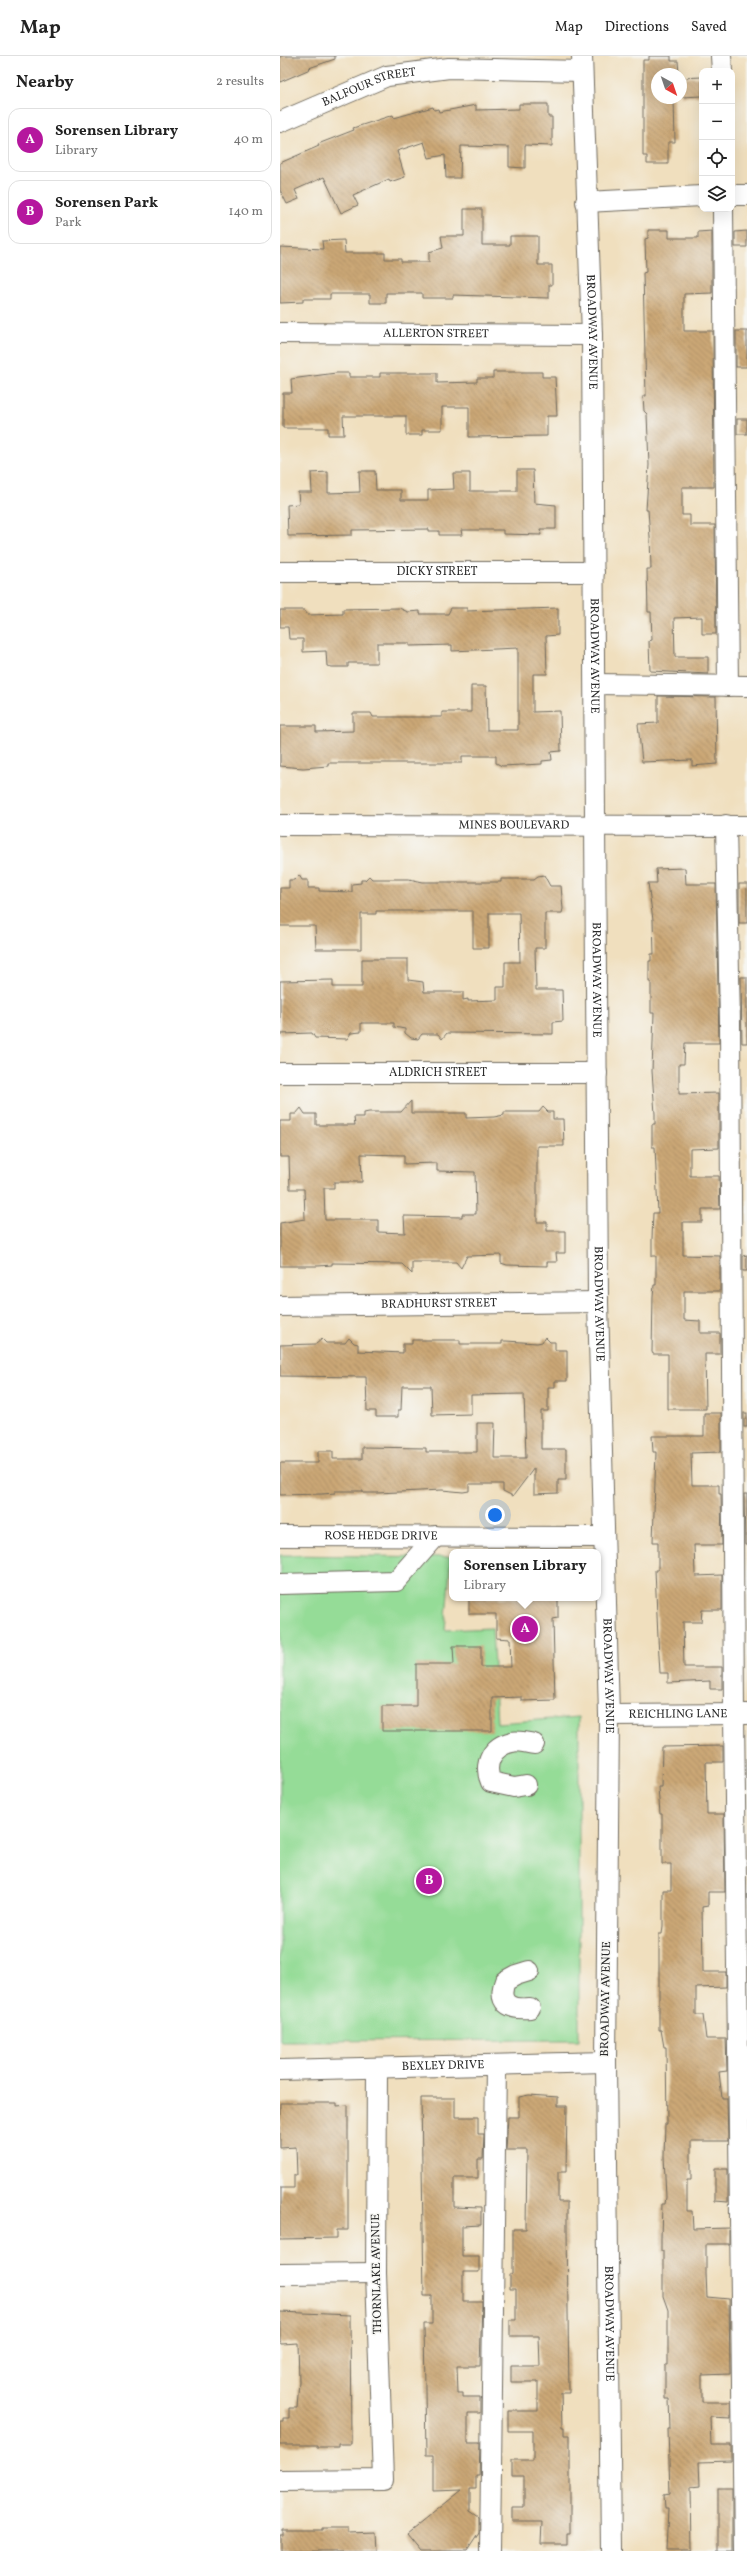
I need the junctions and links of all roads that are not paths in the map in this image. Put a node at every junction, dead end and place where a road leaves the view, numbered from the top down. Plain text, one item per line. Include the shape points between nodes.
1 (721, 56) edge
2 (582, 63) edge
3 (722, 68) edge
4 (280, 122) edge
5 (735, 195) edge
6 (747, 195) edge
7 (699, 196) edge
8 (586, 202) junction
9 (723, 212) edge
10 (280, 333) edge
11 (592, 335) junction
12 (280, 572) edge
13 (594, 572) junction
14 (595, 684) junction
15 (738, 686) edge
16 (280, 825) edge
17 (726, 825) junction
18 (596, 826) junction
19 (747, 826) edge
20 (597, 1072) junction
21 (280, 1074) edge
22 (598, 1302) junction
23 (280, 1306) edge
24 (280, 1536) edge
25 (436, 1536) junction
26 (603, 1537) junction
27 (280, 1584) edge
28 (609, 1715) junction
29 (740, 1715) edge
30 (534, 1744) dead end
31 (526, 1785) dead end
32 (529, 1971) dead end
33 (530, 2008) dead end
34 (606, 2062) junction
35 (496, 2065) junction
36 (377, 2068) junction
37 (280, 2070) edge
38 (376, 2273) junction
39 (280, 2274) edge
40 (280, 2481) edge
41 (490, 2551) edge
42 (611, 2551) edge
43 (744, 2551) edge

1 - 3 street
2 - 4 street, BALFOUR STREET via 449,68 387,76
2 - 8 street, BROADWAY AVENUE
5 - 6 street
7 - 8 street
8 - 11 street, BROADWAY AVENUE
9 - 15 street
10 - 11 street, ALLERTON STREET
11 - 13 street, BROADWAY AVENUE
12 - 13 street, DICKY STREET
13 - 14 street, BROADWAY AVENUE
14 - 15 street
14 - 18 street, BROADWAY AVENUE
16 - 18 street, MINES BOULEVARD
17 - 18 street, MINES BOULEVARD
17 - 19 street, MINES BOULEVARD
17 - 29 street
18 - 20 street, BROADWAY AVENUE
20 - 21 street, ALDRICH STREET
20 - 22 street, BROADWAY AVENUE
22 - 23 street, BRADHURST STREET
22 - 26 street, BROADWAY AVENUE
24 - 25 street, ROSE HEDGE DRIVE
25 - 26 street, ROSE HEDGE DRIVE
25 - 27 street via 396,1581
26 - 28 street, BROADWAY AVENUE
28 - 29 street, REICHLING LANE
28 - 34 street, BROADWAY AVENUE
29 - 43 street
30 - 31 street via 513,1741 498,1748 489,1760 487,1772 491,1782 501,1786
32 - 33 street via 505,1981 501,1992 506,2003 516,2010
34 - 35 street, BEXLEY DRIVE
34 - 42 street, BROADWAY AVENUE
35 - 36 street, BEXLEY DRIVE
35 - 41 street
36 - 37 street, BEXLEY DRIVE
36 - 38 street, THORNLAKE AVENUE
38 - 39 street
38 - 40 street, THORNLAKE AVENUE via 383,2480

